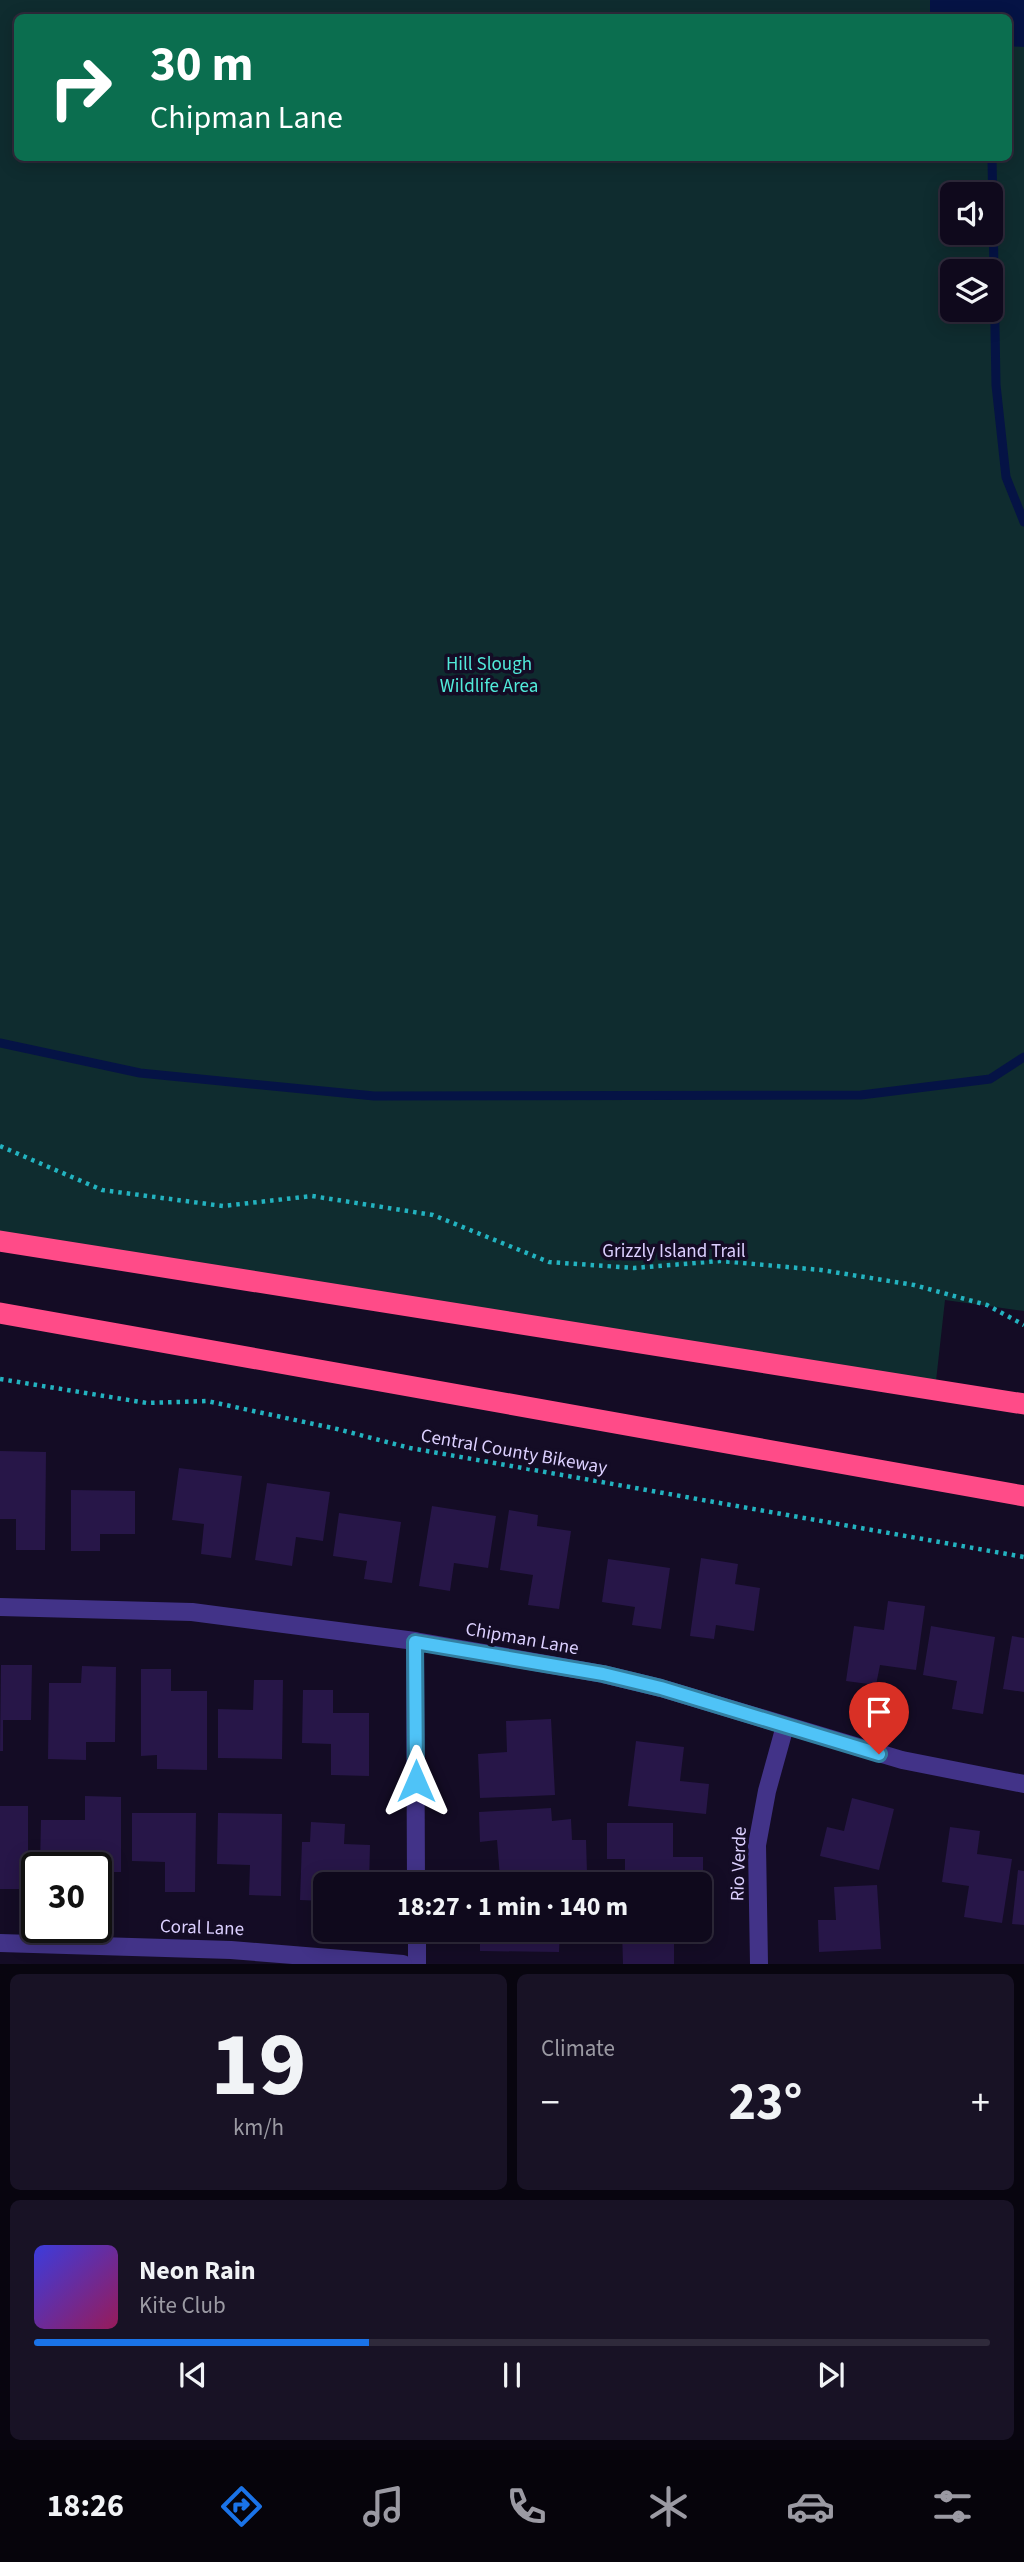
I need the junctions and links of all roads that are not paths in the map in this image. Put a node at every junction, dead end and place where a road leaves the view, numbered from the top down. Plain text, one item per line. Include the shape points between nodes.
1 (0, 1241) edge
2 (0, 1314) edge
3 (1024, 1404) edge
4 (1024, 1496) edge
5 (0, 1607) edge
6 (415, 1642) junction
7 (785, 1726) junction
8 (1024, 1784) edge
9 (416, 1872) edge
10 (416, 1942) edge
11 (0, 1943) edge
12 (403, 1964) edge
13 (417, 1964) edge
14 (759, 1964) edge

1 - 3 highway
2 - 4 highway
5 - 6 street, Chipman Lane via 192,1612
6 - 7 street, Chipman Lane via 603,1674
6 - 9 street
7 - 8 street, Chipman Lane via 902,1760
7 - 14 street, Rio Verde via 757,1845
10 - 13 street
11 - 12 street, Coral Lane via 231,1950

